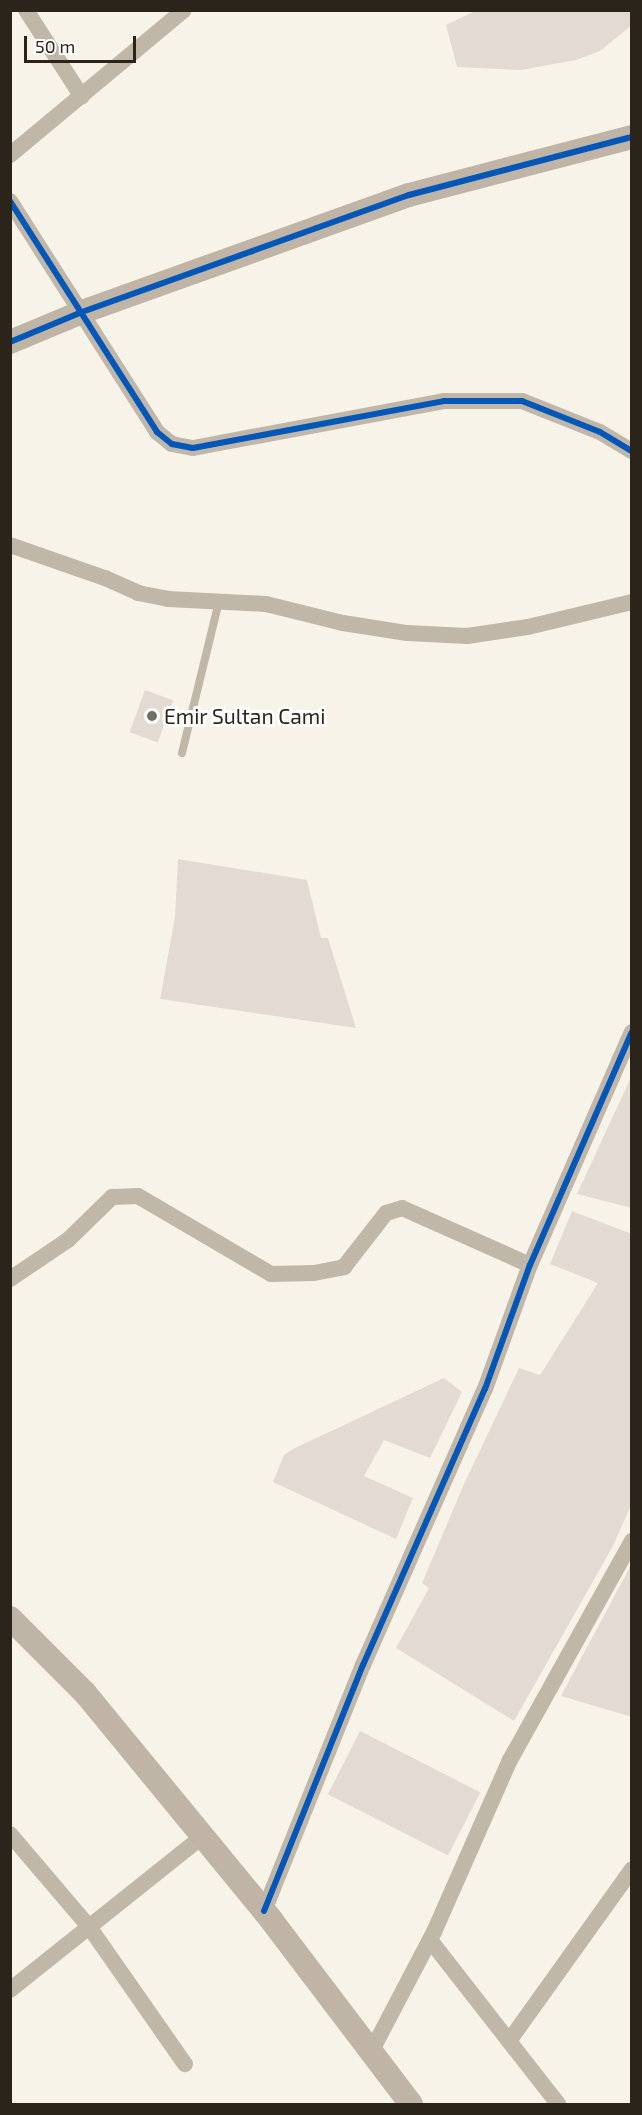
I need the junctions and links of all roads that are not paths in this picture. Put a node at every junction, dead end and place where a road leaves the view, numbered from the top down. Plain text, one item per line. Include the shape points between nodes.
1 (26, 10) edge
2 (184, 10) edge
3 (82, 97) junction
4 (632, 137) edge
5 (10, 155) edge
6 (10, 201) edge
7 (82, 312) junction
8 (10, 342) edge
9 (632, 451) edge
10 (10, 545) edge
11 (219, 601) junction
12 (632, 602) edge
13 (182, 753) dead end
14 (632, 1032) edge
15 (530, 1265) junction
16 (10, 1279) edge
17 (632, 1541) edge
18 (10, 1618) edge
19 (10, 1834) edge
20 (202, 1836) junction
21 (632, 1869) edge
22 (264, 1911) junction
23 (90, 1928) junction
24 (430, 1940) junction
25 (10, 1990) edge
26 (509, 2041) junction
27 (371, 2052) junction
28 (185, 2064) dead end
29 (411, 2104) edge
30 (558, 2104) edge

1 - 3 street
2 - 3 street
3 - 5 street
4 - 7 street via 409,195
6 - 7 street
7 - 8 street
7 - 9 street via 157,432 172,444 193,448 444,401 522,401 600,432
10 - 11 street via 138,593 168,599
11 - 12 street via 266,604 343,623 407,633 467,636 528,627
11 - 13 lane
14 - 15 street
15 - 16 street via 402,1208 386,1213 344,1267 314,1273 271,1274 138,1196 112,1197 68,1240
15 - 22 street via 485,1389 363,1665
17 - 24 street via 510,1760
18 - 20 street via 85,1693
19 - 23 street
20 - 22 street
20 - 23 street
21 - 26 street
22 - 27 street
23 - 25 street
23 - 28 street
24 - 26 street
24 - 27 street
26 - 30 street
27 - 29 street

